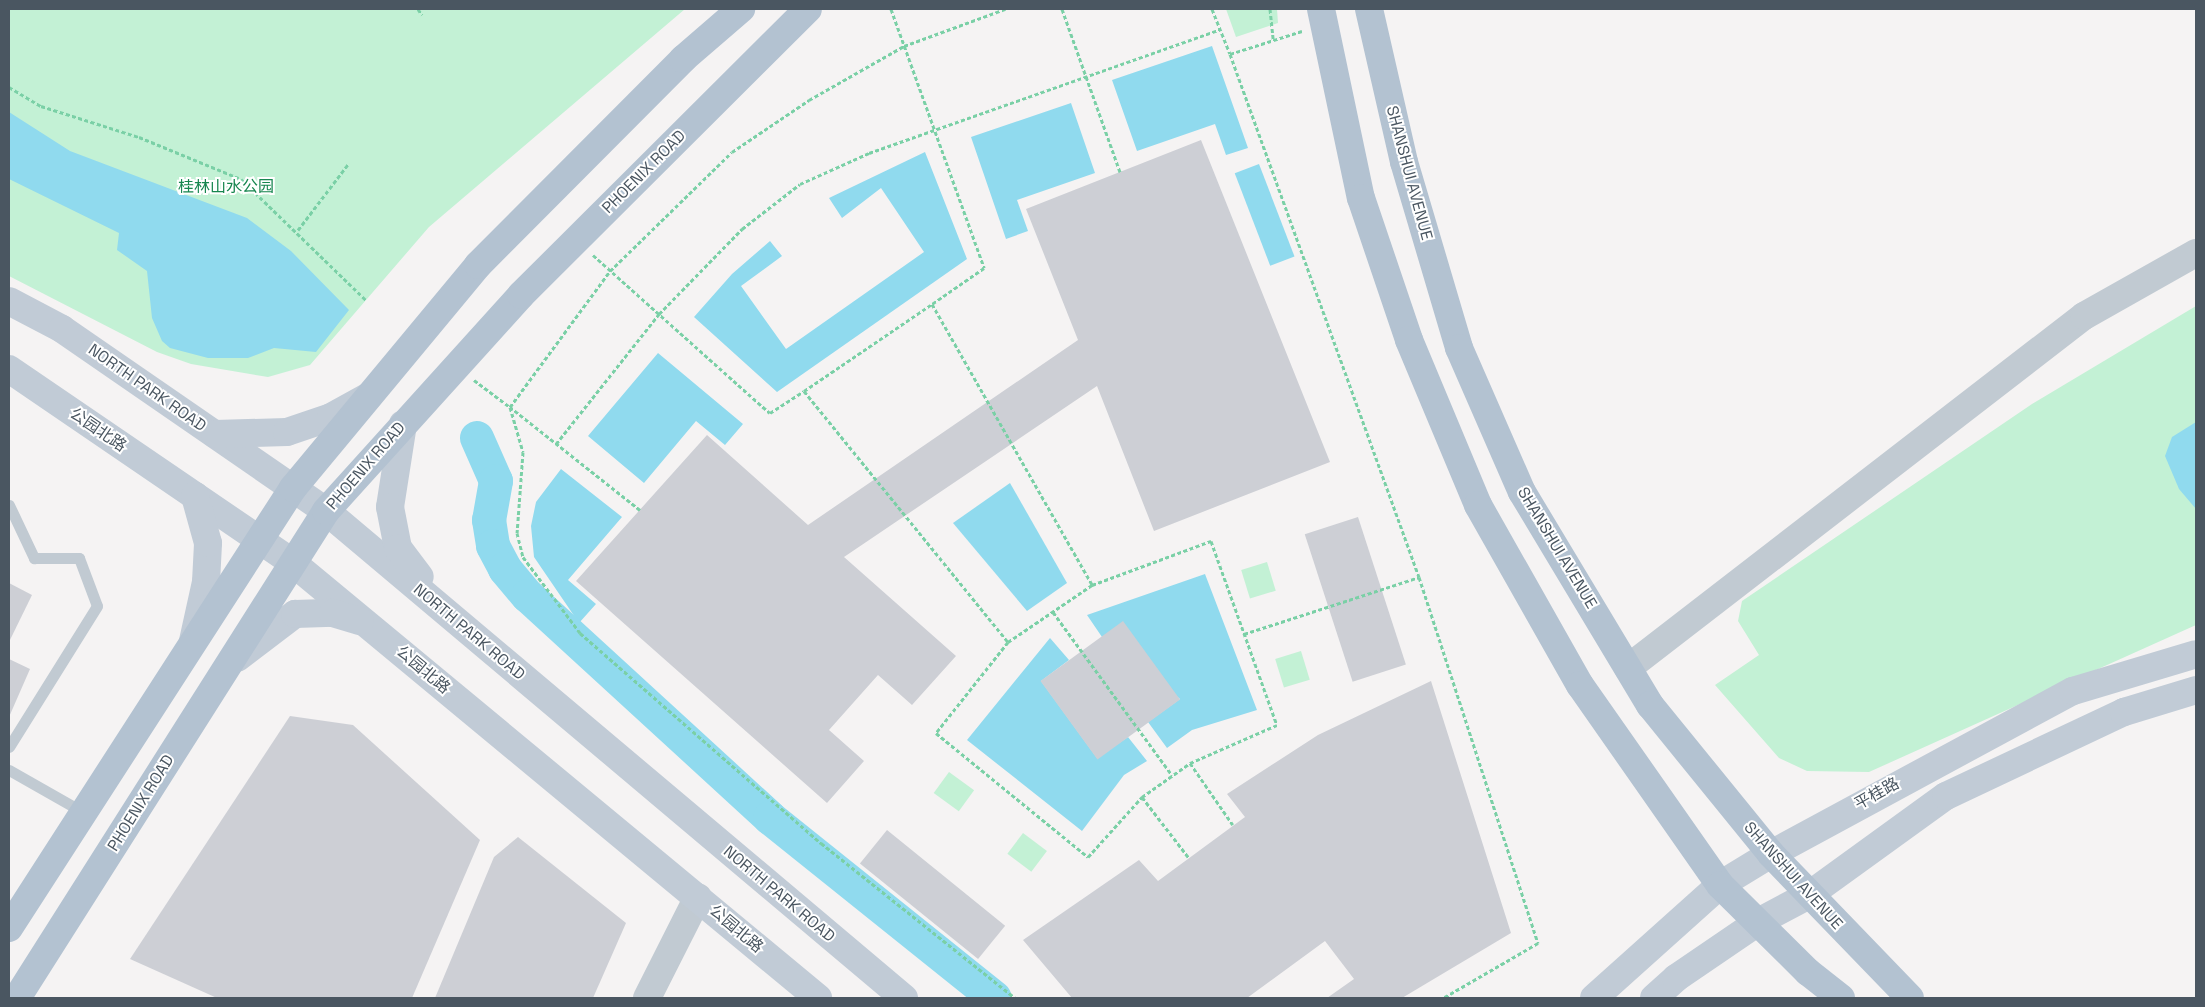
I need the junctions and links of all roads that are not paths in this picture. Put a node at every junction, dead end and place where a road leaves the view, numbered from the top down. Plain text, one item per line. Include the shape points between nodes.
1 (741, 9) edge
2 (808, 9) edge
3 (1369, 9) edge
4 (1322, 16) edge
5 (2196, 253) edge
6 (9, 302) edge
7 (9, 369) edge
8 (369, 396) junction
9 (403, 424) junction
10 (215, 434) junction
11 (292, 488) junction
12 (195, 496) junction
13 (9, 505) edge
14 (326, 512) junction
15 (259, 539) junction
16 (294, 563) junction
17 (446, 613) junction
18 (366, 623) junction
19 (193, 643) junction
20 (2196, 654) edge
21 (228, 666) junction
22 (1628, 668) junction
23 (2196, 690) edge
24 (9, 747) edge
25 (9, 770) edge
26 (84, 812) junction
27 (1771, 854) junction
28 (1720, 885) junction
29 (1809, 895) junction
30 (702, 900) junction
31 (1758, 922) junction
32 (9, 928) edge
33 (17, 998) edge
34 (647, 998) edge
35 (660, 998) edge
36 (818, 998) edge
37 (904, 998) edge
38 (1594, 998) edge
39 (1654, 998) edge
40 (1841, 998) edge
41 (1910, 998) edge

1 - 8 main road via 683,59 478,265
2 - 9 main road, PHOENIX ROAD via 576,240
3 - 22 main road, SHANSHUI AVENUE via 1404,162 1459,348 1522,492
4 - 28 main road via 1361,198 1409,340 1478,505 1580,685
5 - 22 street via 2084,316
6 - 10 main road, NORTH PARK ROAD via 62,329
7 - 12 main road, 公园北路
8 - 10 main road via 331,417 287,432
8 - 11 main road
9 - 14 main road, PHOENIX ROAD
9 - 17 main road via 390,507 398,548
10 - 11 main road, NORTH PARK ROAD
11 - 14 main road, NORTH PARK ROAD
11 - 15 main road
12 - 15 main road, 公园北路
12 - 19 main road via 208,544 206,582
13 - 24 lane via 34,558 79,558 97,606
14 - 16 main road, PHOENIX ROAD
14 - 17 main road, NORTH PARK ROAD
15 - 16 main road, 公园北路
15 - 19 main road
16 - 18 main road, 公园北路
16 - 21 main road, PHOENIX ROAD
17 - 37 main road, NORTH PARK ROAD
18 - 21 main road via 333,612 295,614 270,628
18 - 30 main road, 公园北路
19 - 26 main road
20 - 27 main road, 平桂路 via 2073,691
21 - 33 main road, PHOENIX ROAD
22 - 27 main road, SHANSHUI AVENUE via 1650,706
23 - 29 main road via 2124,712 1946,796
25 - 26 lane
26 - 32 main road
27 - 28 main road, 平桂路
27 - 29 main road, SHANSHUI AVENUE
28 - 31 main road
28 - 38 main road, 平桂路
29 - 31 main road
29 - 41 main road, SHANSHUI AVENUE
30 - 34 street
30 - 35 street
30 - 36 main road, 公园北路
31 - 39 main road
31 - 40 main road

